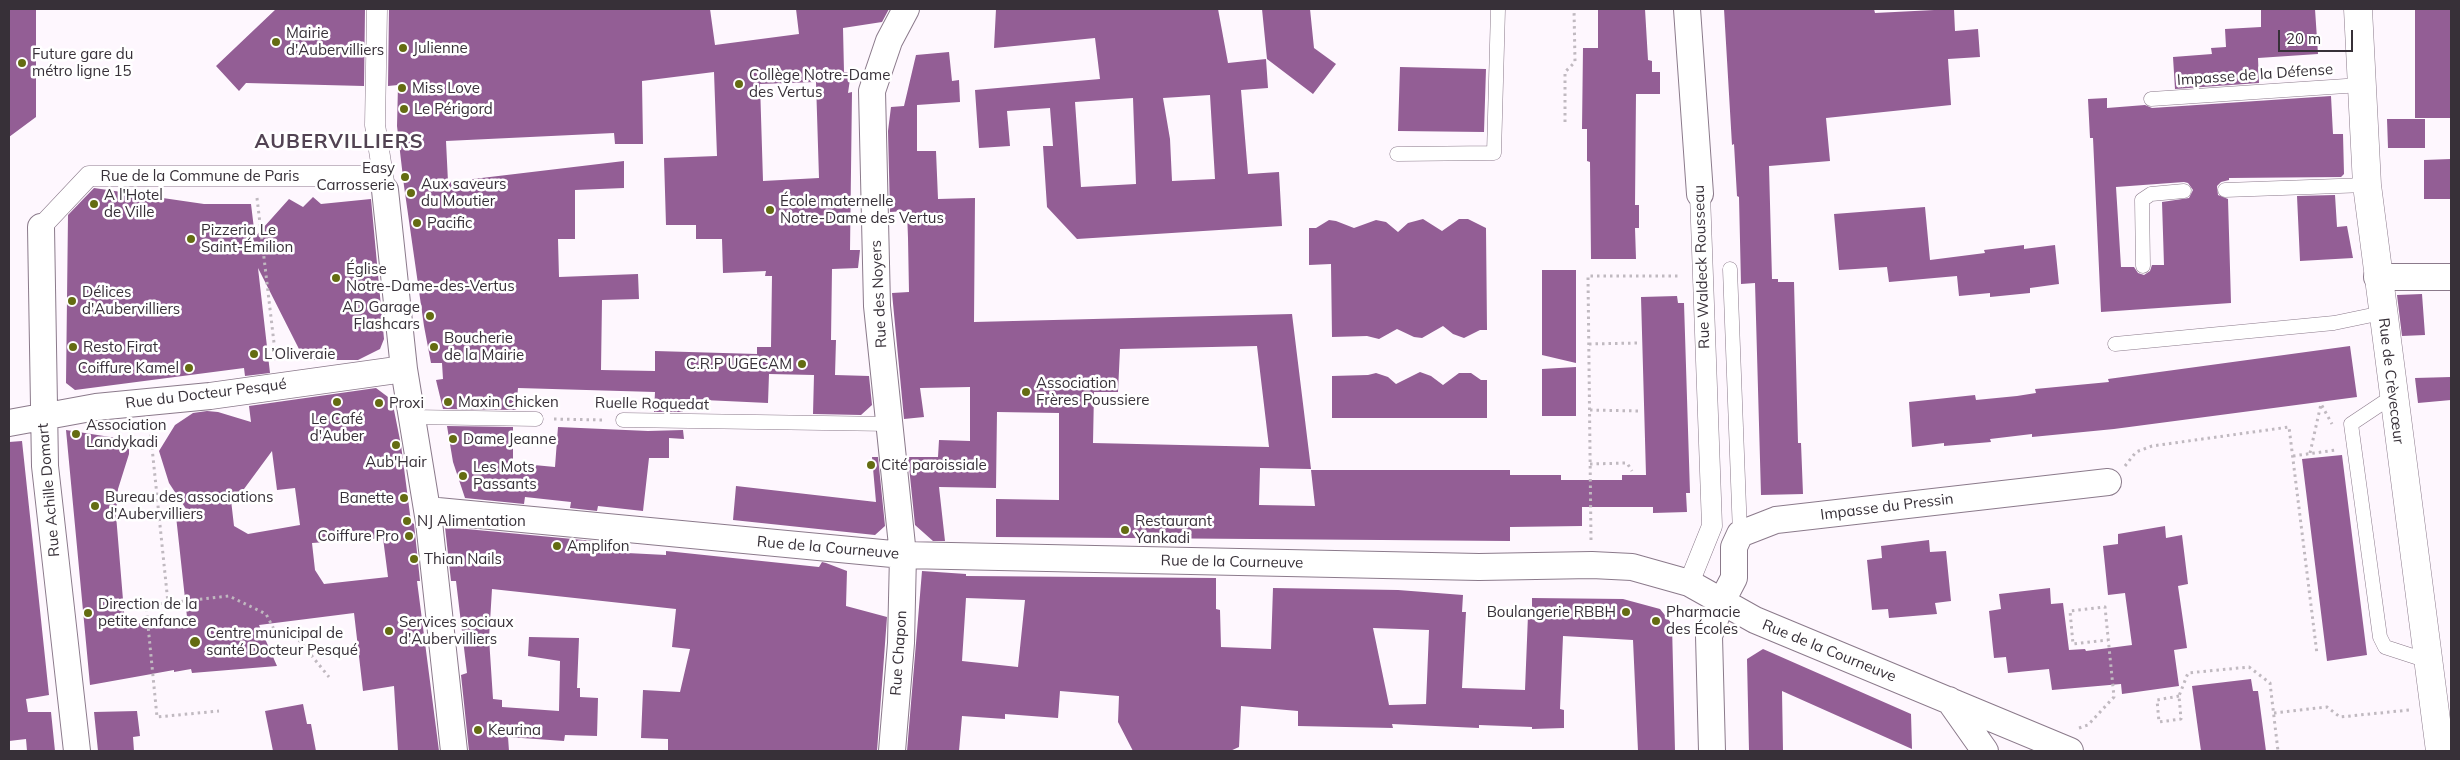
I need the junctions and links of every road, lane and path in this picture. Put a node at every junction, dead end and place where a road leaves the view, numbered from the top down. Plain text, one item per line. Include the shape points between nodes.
1 (377, 9) edge
2 (906, 9) edge
3 (1498, 9) edge
4 (1574, 9) edge
5 (1687, 9) edge
6 (2358, 9) edge
7 (2361, 84) junction
8 (2151, 99) dead end
9 (1565, 122) dead end
10 (1397, 154) dead end
11 (255, 176) junction
12 (384, 183) junction
13 (2367, 185) junction
14 (2225, 190) dead end
15 (2184, 191) dead end
16 (1700, 194) joint
17 (40, 227) joint
18 (2143, 266) dead end
19 (1730, 269) dead end
20 (1701, 276) junction
21 (2451, 276) edge
22 (2377, 277) junction
23 (2382, 313) junction
24 (1637, 343) dead end
25 (1589, 344) junction
26 (2116, 344) dead end
27 (404, 370) junction
28 (280, 386) junction
29 (2392, 396) junction
30 (148, 402) junction
31 (1590, 410) junction
32 (1640, 411) dead end
33 (42, 416) junction
34 (413, 417) junction
35 (536, 419) joint
36 (623, 420) joint
37 (9, 423) edge
38 (890, 424) junction
39 (2349, 448) junction
40 (2310, 453) junction
41 (2293, 456) junction
42 (1590, 464) junction
43 (1632, 472) dead end
44 (2108, 482) joint
45 (428, 510) junction
46 (1712, 526) junction
47 (1740, 534) junction
48 (903, 555) junction
49 (1592, 565) junction
50 (1734, 578) junction
51 (1689, 583) junction
52 (168, 603) junction
53 (1721, 603) junction
54 (2108, 640) junction
55 (2317, 654) dead end
56 (2428, 661) junction
57 (329, 677) dead end
58 (2179, 696) junction
59 (1949, 700) junction
60 (2434, 707) junction
61 (219, 711) dead end
62 (2274, 713) junction
63 (2072, 740) edge
64 (77, 751) edge
65 (454, 751) edge
66 (892, 751) edge
67 (1712, 751) edge
68 (1985, 751) edge
69 (2278, 751) edge
70 (2440, 751) edge

1 - 12 street via 375,126
2 - 38 street, Rue des Noyers via 889,41 872,91 877,306
3 - 10 lane via 1494,153
4 - 9 path via 1574,62 1565,72
5 - 16 street, Rue Waldeck Rousseau
6 - 7 main road, Rue de Crèvecœur
7 - 8 lane, Impasse de la Défense
7 - 13 main road, Rue de Crèvecœur
11 - 12 street, Rue de la Commune de Paris
11 - 17 street, Rue de la Commune de Paris via 89,176
11 - 28 path
12 - 27 street
13 - 14 lane
13 - 22 main road, Rue de Crèvecœur
15 - 18 lane via 2151,194 2142,200
16 - 20 street, Rue Waldeck Rousseau
17 - 33 street, Rue Achille Domart
19 - 47 lane
20 - 25 path via 1588,276
20 - 46 street, Rue Waldeck Rousseau
21 - 22 street
22 - 23 main road, Rue de Crèvecœur
23 - 26 lane via 2334,323
23 - 29 main road, Rue de Crèvecœur
24 - 25 path
25 - 31 path
27 - 28 street, Rue du Docteur Pesqué
27 - 34 street
28 - 30 street, Rue du Docteur Pesqué
29 - 39 lane via 2350,424
29 - 56 main road, Rue de Crèvecœur
30 - 33 street, Rue du Docteur Pesqué
30 - 52 path
31 - 32 path
31 - 42 path
33 - 37 street, Rue du Docteur Pesqué
33 - 64 street, Rue Achille Domart
34 - 35 lane
34 - 45 street
35 - 36 path, Ruelle Roquedat
36 - 38 lane, Ruelle Roquedat
38 - 48 street, Rue des Noyers
39 - 40 path
39 - 40 path via 2321,404
39 - 56 lane via 2380,637 2385,647
40 - 41 path
41 - 44 path via 2289,427 2240,433 2152,446 2136,452 2122,471
41 - 55 path
42 - 43 path via 1627,463
42 - 49 path
44 - 47 street, Impasse du Pressin via 1776,520
45 - 48 street, Rue de la Courneuve
45 - 65 street
46 - 50 street, Rue Waldeck Rousseau
46 - 51 street, Rue Waldeck Rousseau
47 - 50 street via 1734,547
48 - 49 street, Rue de la Courneuve via 1469,567
48 - 66 street, Rue Chapon via 901,642
49 - 51 street, Rue de la Courneuve via 1632,567
50 - 53 street
51 - 53 street, Rue de la Courneuve
52 - 57 path via 229,596 266,614 277,635 298,639
52 - 61 path via 146,605 157,717
53 - 59 street, Rue de la Courneuve
53 - 67 street via 1709,636
54 - 54 path via 2105,607 2070,610 2073,644
54 - 63 path via 2114,696
56 - 60 main road, Rue de Crèvecœur
58 - 58 path via 2181,720 2159,722 2157,700
58 - 62 path via 2188,673 2249,667 2270,683
59 - 63 street, Rue de la Courneuve
59 - 68 street
60 - 62 path via 2340,717 2327,707
60 - 70 main road, Rue de Crèvecœur
62 - 69 path

